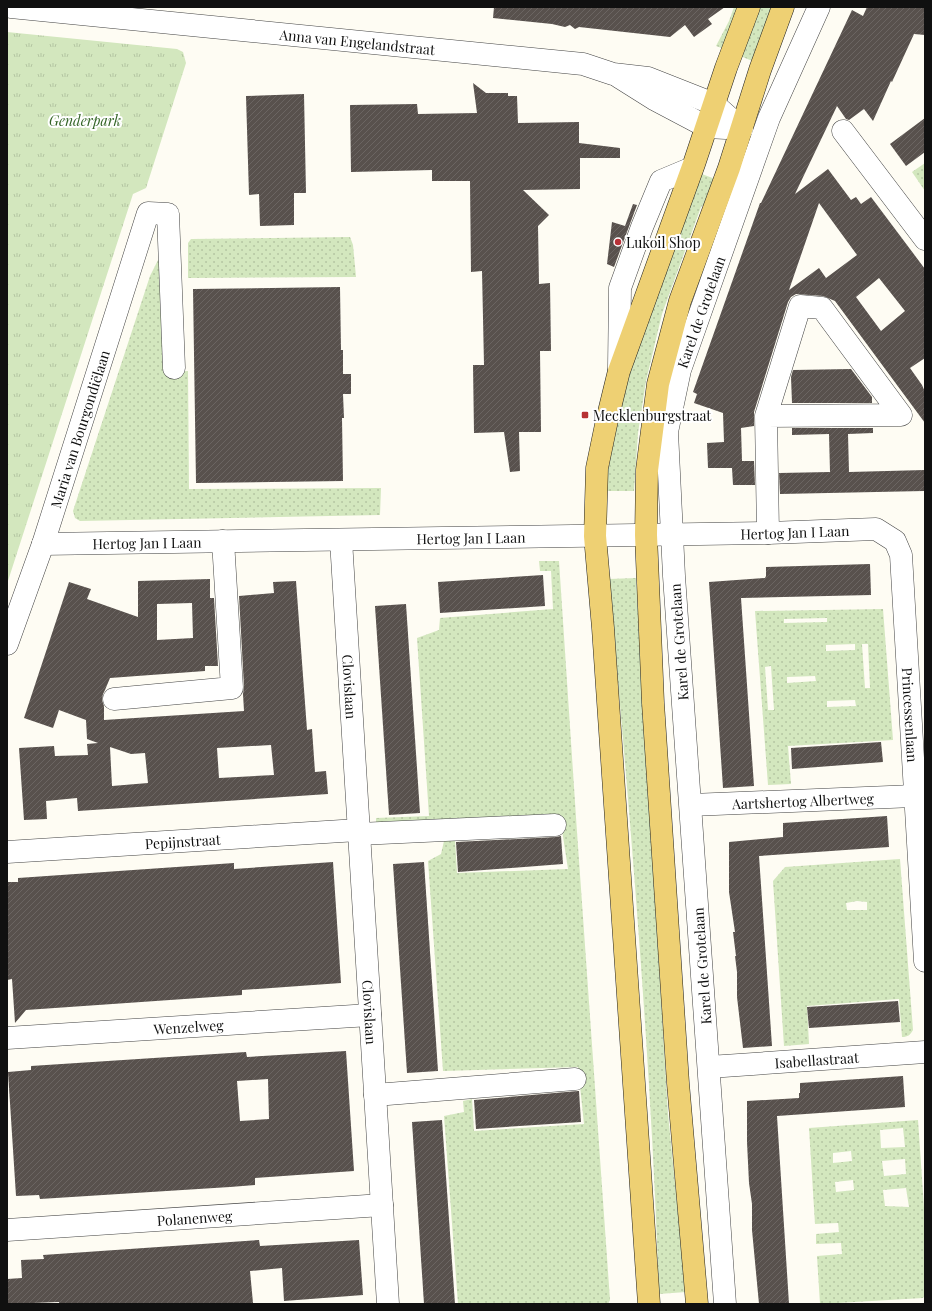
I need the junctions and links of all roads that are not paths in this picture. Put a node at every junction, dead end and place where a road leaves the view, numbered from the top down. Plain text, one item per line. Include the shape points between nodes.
1 (11, 7) edge
2 (749, 7) edge
3 (783, 7) edge
4 (819, 7) edge
5 (102, 12) edge
6 (174, 15) edge
7 (613, 74) junction
8 (714, 104) junction
9 (707, 128) junction
10 (742, 129) junction
11 (843, 131) dead end
12 (925, 239) edge
13 (174, 368) dead end
14 (766, 416) junction
15 (768, 533) junction
16 (673, 534) junction
17 (646, 535) junction
18 (595, 536) junction
19 (341, 540) junction
20 (223, 541) junction
21 (895, 541) joint
22 (43, 544) junction
23 (7, 644) edge
24 (114, 700) dead end
25 (918, 737) edge
26 (914, 796) junction
27 (691, 805) junction
28 (555, 825) dead end
29 (359, 832) junction
30 (7, 852) edge
31 (925, 961) edge
32 (370, 1015) junction
33 (7, 1038) edge
34 (925, 1052) edge
35 (709, 1067) junction
36 (575, 1079) dead end
37 (375, 1095) junction
38 (382, 1205) junction
39 (7, 1230) edge
40 (388, 1304) edge
41 (649, 1304) edge
42 (697, 1304) edge
43 (726, 1304) edge

1 - 5 street, Anna van Engelandstraat
2 - 8 main road
3 - 10 main road, Karel de Grotelaan
4 - 16 street, Karel de Grotelaan via 769,118 680,370 668,432
5 - 6 street, Anna van Engelandstraat
6 - 7 street, Anna van Engelandstraat via 582,64
7 - 8 street, Anna van Engelandstraat via 648,78
7 - 9 street, Anna van Engelandstraat
8 - 9 main road
8 - 10 street, Anna van Engelandstraat
9 - 10 street, Anna van Engelandstraat
9 - 18 main road via 619,371 596,468
10 - 17 main road, Karel de Grotelaan via 680,301 658,384 647,470
11 - 12 street
13 - 22 street, Maria van Bourgondiëlaan via 168,214 148,213
14 - 14 street via 782,416 901,415 822,308 800,306
14 - 15 street
15 - 16 street, Hertog Jan I Laan
15 - 21 street, Hertog Jan I Laan via 876,529
16 - 17 street, Hertog Jan I Laan
16 - 27 street, Karel de Grotelaan
17 - 18 street, Hertog Jan I Laan
17 - 42 main road, Karel de Grotelaan via 653,703 677,1075
18 - 19 street, Hertog Jan I Laan
18 - 41 main road
19 - 20 street, Hertog Jan I Laan
19 - 29 street, Clovislaan
20 - 22 street, Hertog Jan I Laan
20 - 24 street via 232,688
21 - 25 street, Princessenlaan via 901,555
22 - 23 street, Maria van Bourgondiëlaan
25 - 26 street, Princessenlaan
26 - 27 street, Aartshertog Albertweg
26 - 31 street, Princessenlaan
27 - 35 street, Karel de Grotelaan
28 - 29 street
29 - 30 street, Pepijnstraat
29 - 32 street, Clovislaan
32 - 33 street, Wenzelweg
32 - 37 street, Clovislaan
34 - 35 street, Isabellastraat
35 - 43 street, Karel de Grotelaan
36 - 37 street
37 - 38 street, Clovislaan
38 - 39 street, Polanenweg
38 - 40 street, Clovislaan

